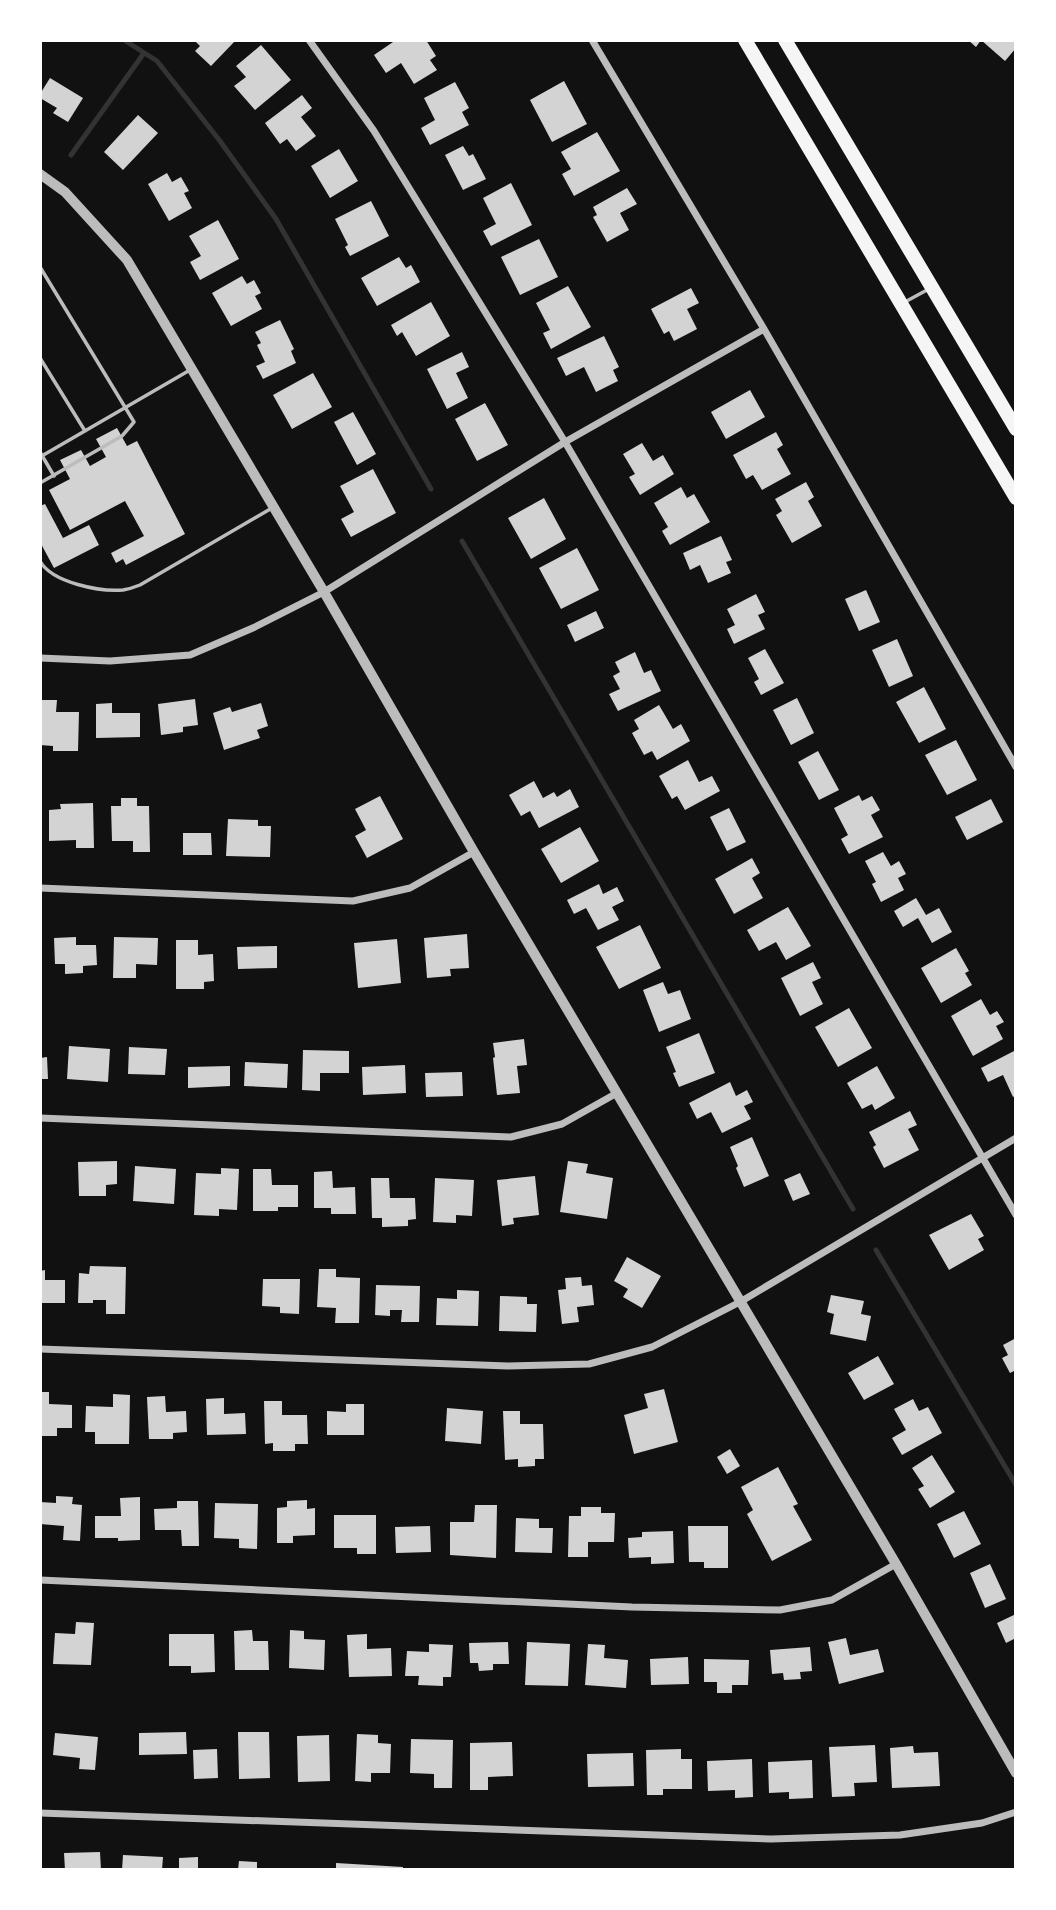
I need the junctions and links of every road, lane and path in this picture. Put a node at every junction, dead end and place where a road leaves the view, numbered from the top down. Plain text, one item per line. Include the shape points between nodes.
1 (309, 40) edge
2 (592, 40) edge
3 (745, 40) edge
4 (785, 40) edge
5 (40, 174) edge
6 (40, 267) edge
7 (932, 287) junction
8 (901, 304) junction
9 (764, 329) junction
10 (40, 358) edge
11 (192, 369) junction
12 (124, 408) junction
13 (1016, 429) edge
14 (85, 431) junction
15 (565, 443) junction
16 (41, 455) edge
17 (54, 475) junction
18 (40, 483) edge
19 (1016, 498) edge
20 (274, 508) junction
21 (40, 561) edge
22 (324, 592) junction
23 (40, 658) edge
24 (1016, 767) edge
25 (474, 852) junction
26 (40, 888) edge
27 (617, 1093) junction
28 (40, 1118) edge
29 (1016, 1138) edge
30 (982, 1158) junction
31 (1016, 1215) edge
32 (740, 1302) junction
33 (40, 1349) edge
34 (896, 1564) junction
35 (40, 1580) edge
36 (1016, 1773) edge
37 (1016, 1812) edge
38 (40, 1813) edge

1 - 15 street via 374,131
2 - 9 street
3 - 8 highway
4 - 7 highway
5 - 11 street via 65,192 127,260
6 - 12 lane
7 - 8 lane
7 - 13 highway
8 - 19 highway
9 - 15 street
9 - 24 street
10 - 14 lane
11 - 12 lane
11 - 20 street
12 - 14 lane
12 - 17 lane via 134,422 122,436
14 - 16 lane
15 - 22 street
15 - 30 street
16 - 17 lane
17 - 18 lane
20 - 21 lane via 124,590 103,590 57,578
20 - 22 street
22 - 23 street via 190,655
22 - 25 street
25 - 26 street via 410,888 354,901
25 - 27 street
27 - 28 street via 562,1124 510,1137
27 - 32 street
29 - 30 street
30 - 31 street
30 - 32 street
32 - 33 street via 652,1347 589,1364 508,1366
32 - 34 street
34 - 35 street via 832,1600 780,1610
34 - 36 street
37 - 38 street via 982,1823 900,1835 771,1839

